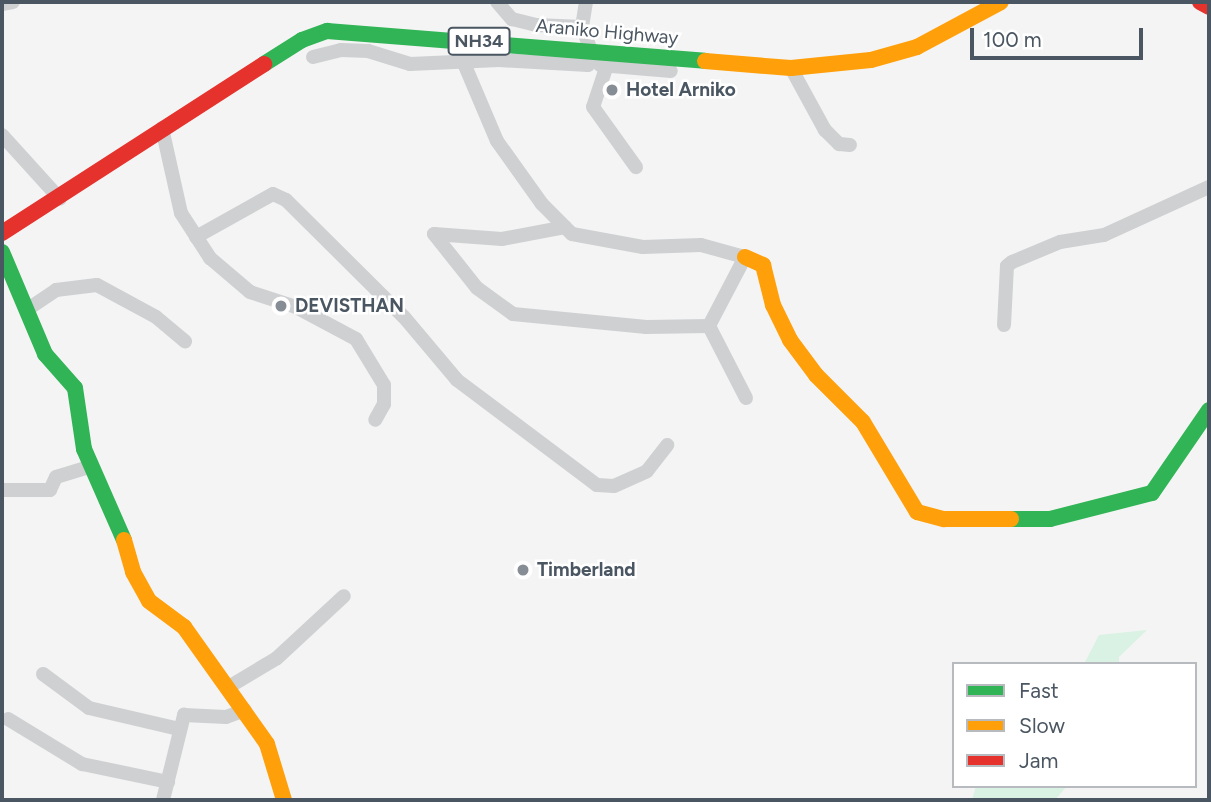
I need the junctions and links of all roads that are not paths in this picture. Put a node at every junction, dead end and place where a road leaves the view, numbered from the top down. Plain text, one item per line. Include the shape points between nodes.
1 (13, 2) edge
2 (498, 2) edge
3 (586, 2) edge
4 (1001, 2) edge
5 (1200, 2) edge
6 (2, 4) edge
7 (1209, 7) edge
8 (582, 27) junction
9 (467, 40) junction
10 (313, 57) dead end
11 (590, 59) junction
12 (463, 61) junction
13 (607, 65) junction
14 (791, 68) junction
15 (671, 71) dead end
16 (162, 128) junction
17 (2, 135) edge
18 (850, 145) dead end
19 (636, 167) dead end
20 (1209, 187) edge
21 (60, 199) junction
22 (565, 226) junction
23 (2, 233) edge
24 (196, 237) junction
25 (2, 251) edge
26 (746, 257) junction
27 (28, 309) junction
28 (1004, 325) dead end
29 (709, 326) junction
30 (185, 341) dead end
31 (746, 398) dead end
32 (1209, 411) edge
33 (375, 420) dead end
34 (667, 445) dead end
35 (91, 466) junction
36 (2, 490) edge
37 (344, 596) dead end
38 (43, 674) dead end
39 (227, 688) junction
40 (244, 710) junction
41 (8, 719) dead end
42 (179, 729) junction
43 (168, 782) junction
44 (163, 800) edge
45 (284, 800) edge

1 - 6 street
2 - 8 street via 512,19
3 - 8 street
4 - 14 main road, Araniko Highway / NH34 via 917,47 871,60
5 - 7 main road
8 - 11 street
9 - 11 main road, Araniko Highway / NH34
9 - 12 street
9 - 16 main road, Araniko Highway / NH34 via 327,31 302,40
10 - 12 street via 341,50 368,51 410,64
11 - 12 street
11 - 13 street
11 - 14 main road, Araniko Highway / NH34
12 - 22 street via 497,141 542,204
13 - 15 street
13 - 19 street via 593,107
14 - 18 street via 825,130 839,144
16 - 21 main road, Araniko Highway / NH34
16 - 24 street via 181,213
17 - 21 street
20 - 28 street via 1104,235 1060,242 1012,262 1007,266
21 - 23 main road, Araniko Highway / NH34
22 - 26 street via 572,234 632,245 701,245
22 - 29 street via 502,239 434,234 477,288 513,314 646,327
24 - 33 street via 210,258 250,292 296,307 356,339 384,385 384,404
24 - 34 street via 273,194 286,200 404,317 457,380 597,485 614,486 647,471
25 - 27 main road
26 - 29 street
26 - 32 main road via 763,265 773,305 790,340 816,375 863,422 917,512 944,519 1050,519 1152,493
27 - 30 street via 56,290 97,285 156,317
27 - 35 main road via 45,354 75,388 79,428
29 - 31 street
35 - 36 street via 56,477 50,490
35 - 39 main road via 149,601 184,627
37 - 39 street via 276,658
38 - 42 street via 89,708
39 - 40 main road
40 - 42 street via 226,717 188,713
40 - 45 main road via 267,744
41 - 43 street via 82,764
42 - 43 street
43 - 44 street

